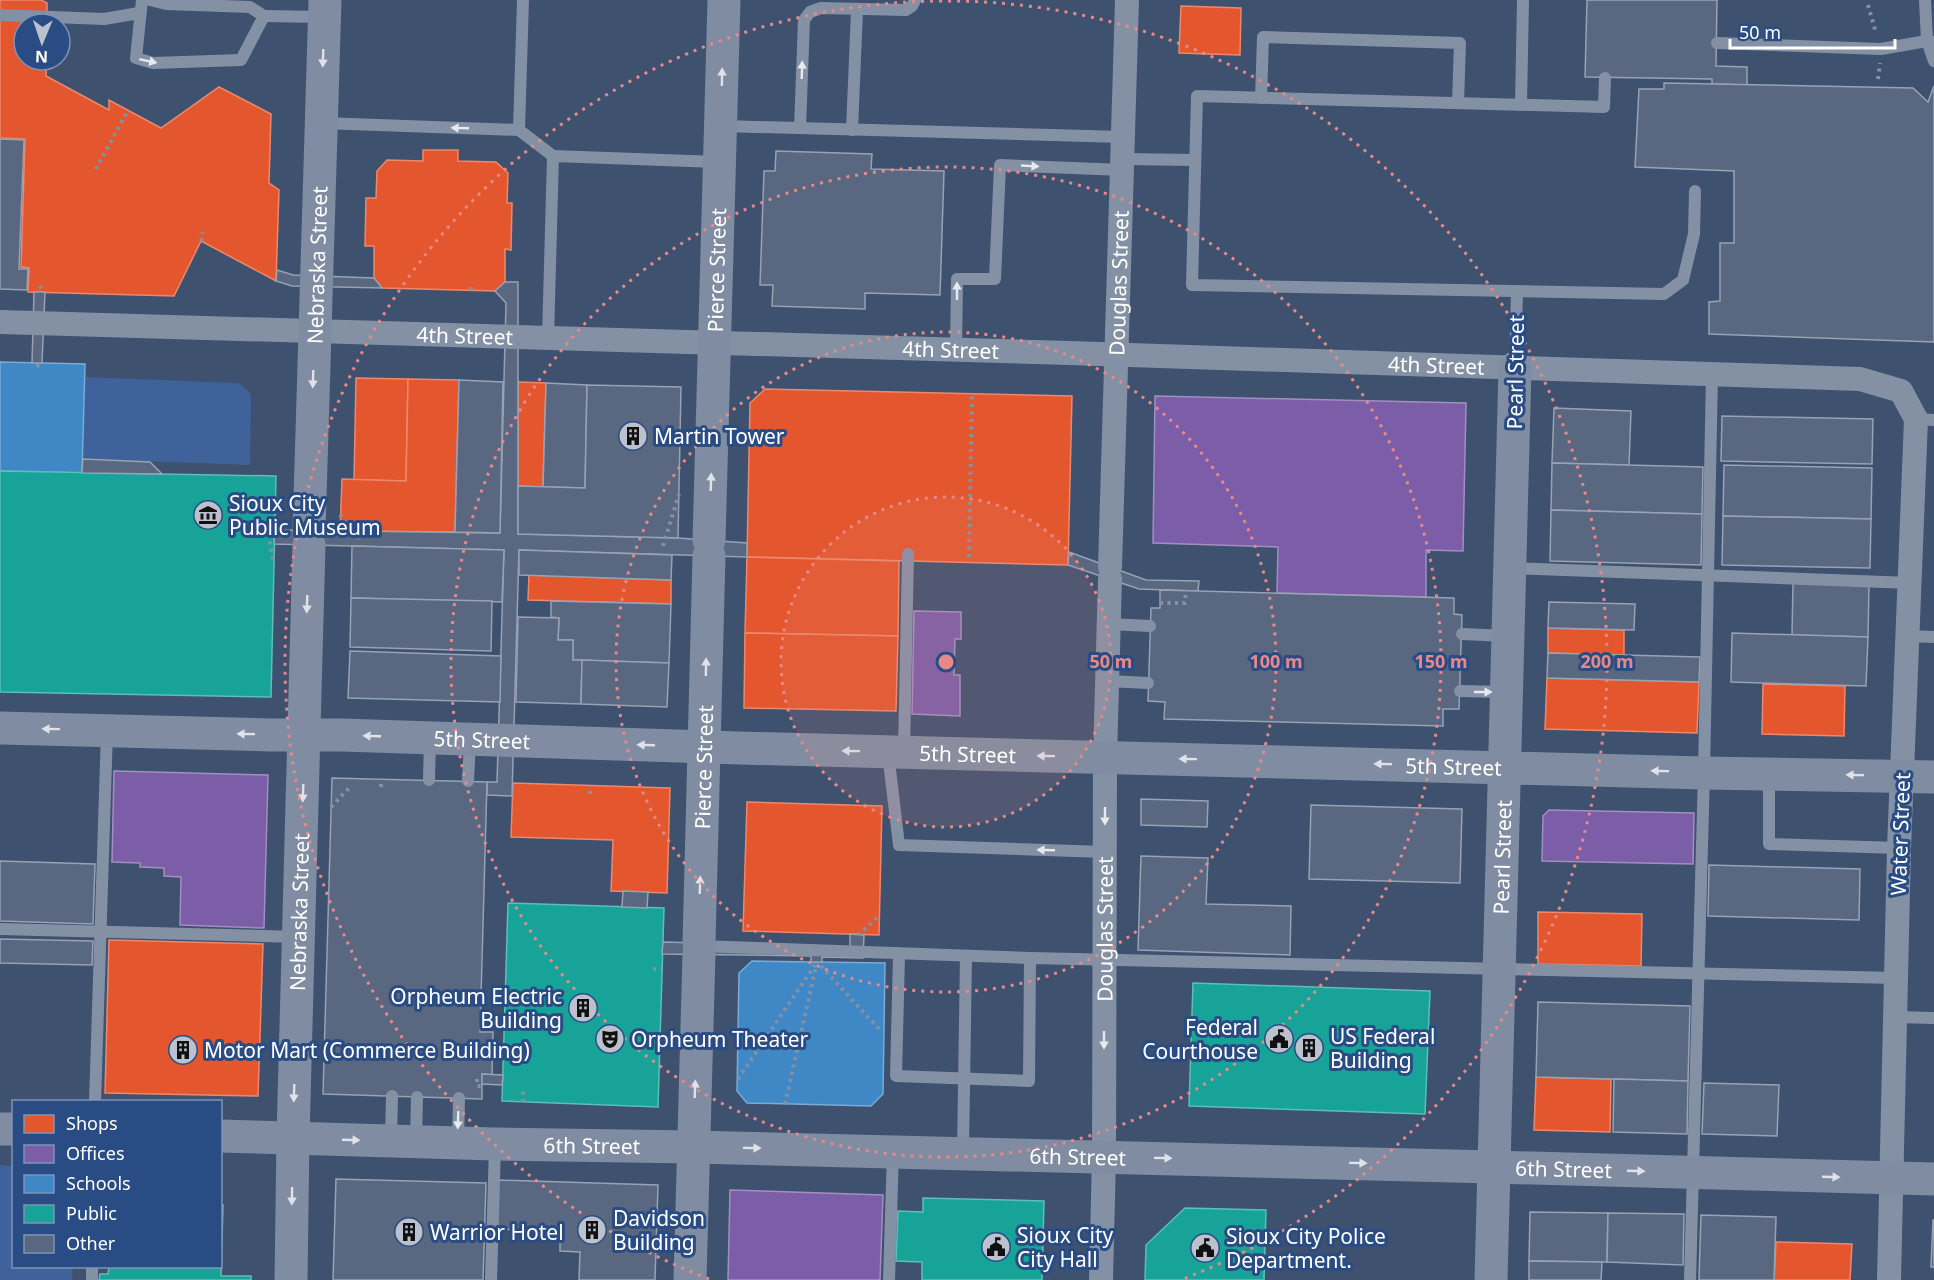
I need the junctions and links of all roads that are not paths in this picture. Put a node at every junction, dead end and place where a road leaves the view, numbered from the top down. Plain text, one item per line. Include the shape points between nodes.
1 (150, 0) edge
2 (523, 0) edge
3 (724, 0) edge
4 (915, 0) edge
5 (1127, 0) edge
6 (1523, 0) edge
7 (1925, 0) edge
8 (140, 6) edge
9 (325, 8) edge
10 (857, 10) junction
11 (0, 15) edge
12 (264, 16) junction
13 (1930, 41) edge
14 (1717, 43) dead end
15 (1934, 61) edge
16 (1605, 78) dead end
17 (1261, 98) junction
18 (1458, 103) junction
19 (1521, 105) junction
20 (321, 123) junction
21 (720, 126) junction
22 (800, 128) junction
23 (519, 130) junction
24 (852, 130) junction
25 (1123, 155) junction
26 (553, 156) junction
27 (1196, 160) junction
28 (719, 162) junction
29 (1695, 191) dead end
30 (1517, 292) junction
31 (0, 322) edge
32 (315, 331) junction
33 (548, 338) junction
34 (715, 343) junction
35 (956, 350) junction
36 (1115, 355) junction
37 (1515, 368) junction
38 (1712, 375) junction
39 (1901, 391) joint
40 (1925, 419) edge
41 (908, 554) dead end
42 (1510, 568) junction
43 (1709, 576) junction
44 (1911, 583) junction
45 (1109, 624) junction
46 (1150, 626) dead end
47 (1462, 634) dead end
48 (1508, 636) junction
49 (1908, 636) junction
50 (1934, 637) edge
51 (1108, 681) junction
52 (1148, 683) dead end
53 (1460, 691) dead end
54 (1506, 692) junction
55 (0, 728) edge
56 (107, 731) junction
57 (304, 735) junction
58 (430, 739) junction
59 (470, 740) junction
60 (704, 747) junction
61 (896, 752) junction
62 (1105, 757) junction
63 (1504, 767) junction
64 (1704, 773) junction
65 (1769, 773) junction
66 (1902, 776) junction
67 (1934, 777) edge
68 (429, 780) dead end
69 (468, 781) dead end
70 (1899, 848) junction
71 (1105, 852) junction
72 (0, 929) edge
73 (100, 932) junction
74 (299, 937) junction
75 (699, 948) junction
76 (899, 954) junction
77 (966, 956) junction
78 (1030, 958) junction
79 (1104, 960) junction
80 (1499, 969) junction
81 (1698, 974) junction
82 (1896, 978) junction
83 (1895, 1017) junction
84 (1934, 1018) edge
85 (963, 1079) junction
86 (392, 1096) dead end
87 (417, 1097) dead end
88 (459, 1098) dead end
89 (95, 1100) edge
90 (222, 1136) edge
91 (293, 1137) junction
92 (404, 1141) junction
93 (458, 1143) junction
94 (495, 1144) junction
95 (693, 1147) junction
96 (894, 1152) junction
97 (963, 1154) junction
98 (1104, 1157) junction
99 (1493, 1167) junction
100 (1694, 1173) junction
101 (1891, 1178) junction
102 (1934, 1179) edge
103 (291, 1280) edge
104 (491, 1280) edge
105 (690, 1280) edge
106 (889, 1280) edge
107 (1101, 1280) edge
108 (1491, 1280) edge
109 (1690, 1280) edge
110 (1889, 1280) edge

1 - 12 lane via 250,7
2 - 23 lane
21 -> 3 main road, Pierce Street
4 - 10 lane via 906,10
5 - 25 street, Douglas Street
6 - 19 lane
7 - 13 lane
8 - 11 lane via 104,19
8 -> 12 lane via 136,58 153,63 241,60
9 - 12 lane
9 -> 20 main road, Nebraska Street
22 -> 10 lane via 804,20 810,12 821,8
10 - 24 lane
13 - 14 lane via 1881,49
13 - 15 lane
16 - 19 lane via 1604,108
17 - 18 lane
17 - 18 lane via 1263,37 1460,43
17 - 27 lane via 1197,96
18 - 19 lane
23 -> 20 lane
20 - 32 main road, Nebraska Street
21 - 22 lane
21 - 28 main road, Pierce Street
22 - 24 lane
23 - 26 lane
24 - 25 lane
25 - 27 lane
35 -> 25 lane via 957,279 995,279 1000,165
25 - 36 street, Douglas Street
26 - 28 lane
26 - 33 lane
27 - 30 lane via 1192,285
28 - 34 main road, Pierce Street
29 - 30 lane via 1694,234 1683,280 1664,294
30 - 37 lane, Pearl Street
31 - 32 street, 4th Street
32 - 33 street, 4th Street
32 -> 57 main road, Nebraska Street
33 - 34 street, 4th Street
34 - 35 street, 4th Street
60 -> 34 main road, Pierce Street
35 - 36 street, 4th Street
36 - 37 street, 4th Street
36 - 45 street, Douglas Street
37 - 38 street, 4th Street
37 - 42 main road, Pearl Street
38 - 39 street, 4th Street via 1860,379
38 - 43 lane
39 - 40 street, Water Street
40 - 44 street, Water Street
41 - 61 lane
42 - 43 lane
42 - 48 main road, Pearl Street
43 - 44 lane
43 - 64 lane
44 - 49 street, Water Street
45 - 46 lane
45 - 51 street, Douglas Street
47 - 48 lane
48 - 54 main road, Pearl Street
49 - 50 lane
49 - 66 street, Water Street
51 - 52 lane
51 - 62 street, Douglas Street
53 -> 54 lane
54 - 63 main road, Pearl Street
56 -> 55 main road, 5th Street
57 -> 56 main road, 5th Street
56 - 73 lane
58 -> 57 main road, 5th Street
57 -> 74 main road, Nebraska Street
58 - 59 main road, 5th Street
58 - 68 lane
60 -> 59 main road, 5th Street
59 - 69 lane
61 -> 60 main road, 5th Street
75 -> 60 main road, Pierce Street
62 -> 61 main road, 5th Street
71 -> 61 lane via 898,845
63 -> 62 main road, 5th Street
62 -> 71 street, Douglas Street
64 -> 63 main road, 5th Street
63 - 80 main road, Pearl Street
64 - 65 main road, 5th Street
64 - 81 lane
66 -> 65 main road, 5th Street
65 - 70 lane via 1768,844
66 - 67 main road, 5th Street
66 - 70 street, Water Street
70 - 82 street, Water Street
71 - 79 street, Douglas Street
72 - 73 lane
73 - 74 lane
73 - 89 lane
74 -> 91 main road, Nebraska Street
75 - 76 lane
95 -> 75 main road, Pierce Street
76 - 77 lane
76 - 85 lane via 896,1076
77 - 78 lane
77 - 85 lane
78 - 79 lane
78 - 85 lane via 1029,1081
79 - 80 lane
79 -> 98 street, Douglas Street
80 - 81 lane
80 - 99 main road, Pearl Street
81 - 82 lane
81 - 100 lane
82 - 83 street, Water Street
83 - 84 lane
83 - 101 street, Water Street
85 - 97 lane
86 - 92 lane
87 - 92 lane
88 -> 93 lane
90 - 91 main road, 6th Street
91 -> 92 main road, 6th Street
91 -> 103 main road, Nebraska Street
92 - 93 main road, 6th Street
93 - 94 main road, 6th Street
94 - 95 main road, 6th Street
94 - 104 lane
95 -> 96 main road, 6th Street
95 - 105 main road, Pierce Street
96 - 97 main road, 6th Street
96 - 106 lane
97 - 98 main road, 6th Street
98 -> 99 main road, 6th Street
98 - 107 street, Douglas Street
99 -> 100 main road, 6th Street
99 - 108 main road, Pearl Street
100 -> 101 main road, 6th Street
100 - 109 lane
101 - 102 main road, 6th Street
101 - 110 street, Water Street

